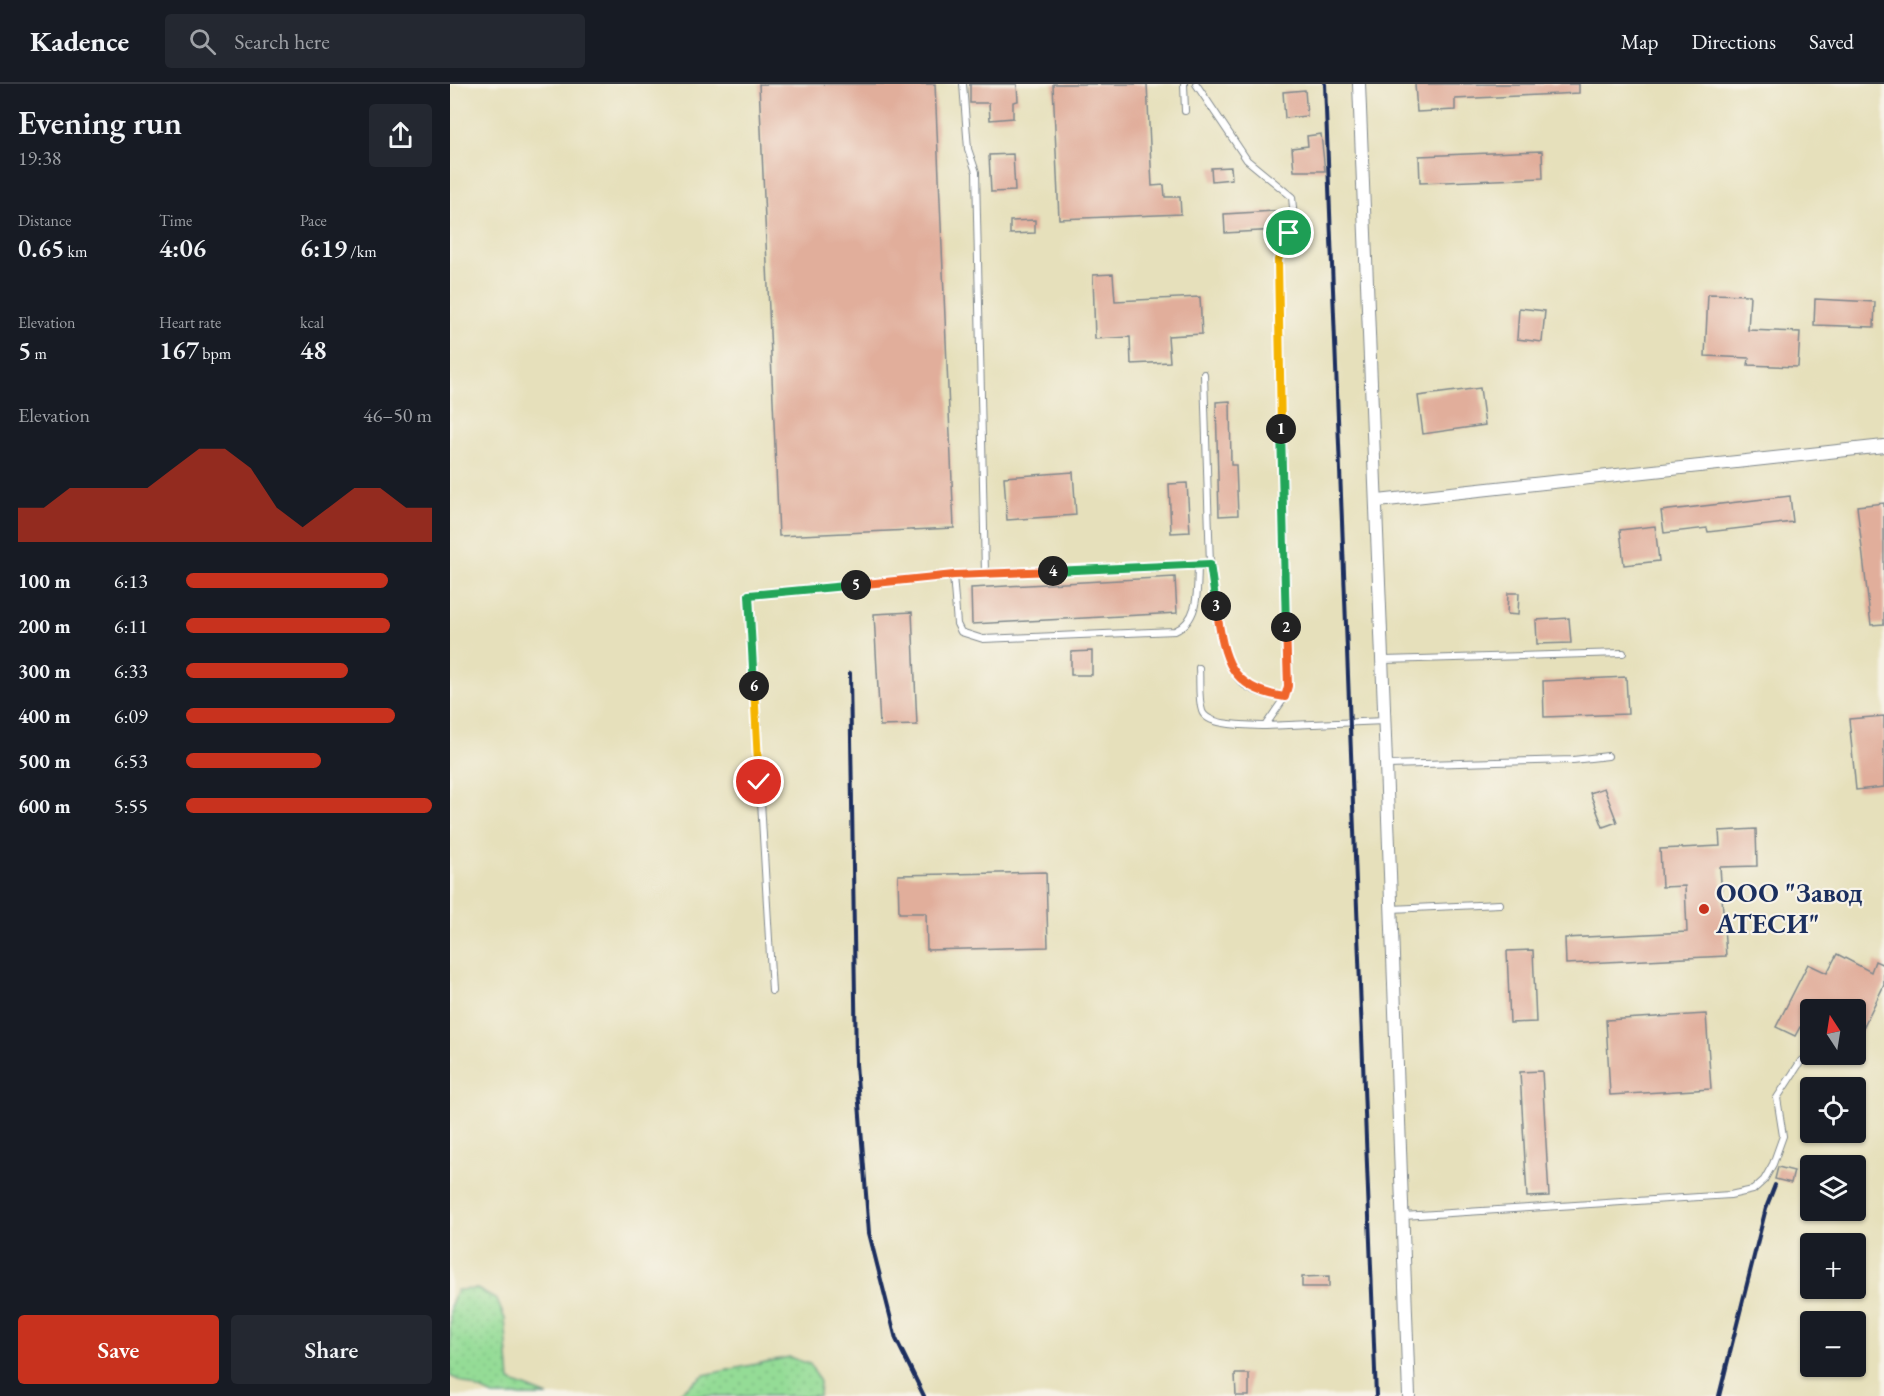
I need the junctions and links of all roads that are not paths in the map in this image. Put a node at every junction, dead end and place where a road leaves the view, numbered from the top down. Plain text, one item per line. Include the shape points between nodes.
1 (963, 84) edge
2 (1184, 84) edge
3 (1196, 84) edge
4 (1359, 84) edge
5 (1185, 111) dead end
6 (1204, 374) dead end
7 (1884, 447) edge
8 (1378, 501) junction
9 (1210, 564) junction
10 (1198, 565) junction
11 (985, 573) junction
12 (954, 575) junction
13 (1623, 653) dead end
14 (1384, 660) junction
15 (1199, 668) dead end
16 (1285, 697) junction
17 (1386, 721) junction
18 (1265, 726) junction
19 (1608, 756) dead end
20 (1387, 765) junction
21 (1500, 904) dead end
22 (1391, 909) junction
23 (772, 991) dead end
24 (1800, 1063) edge
25 (1402, 1216) junction
26 (1409, 1396) edge

1 - 11 lane via 968,149 976,172
2 - 5 lane
3 - 16 lane via 1247,160 1292,197 1294,208 1294,219 1278,260 1288,686
4 - 8 street
6 - 9 lane
7 - 8 street
8 - 14 street
9 - 10 lane
9 - 16 lane via 1222,641 1233,670 1246,686 1263,694
10 - 11 lane
10 - 12 lane via 1196,606 1185,626 1155,632 972,637 961,632 957,624
11 - 12 lane
12 - 23 lane via 749,595
13 - 14 lane
14 - 17 street
15 - 18 lane via 1202,711 1207,718 1224,724
16 - 18 lane
17 - 18 lane
17 - 20 street
19 - 20 lane
20 - 22 street
21 - 22 lane
22 - 25 street
24 - 25 lane via 1778,1098 1784,1136 1764,1180 1753,1190 1730,1196
25 - 26 street

